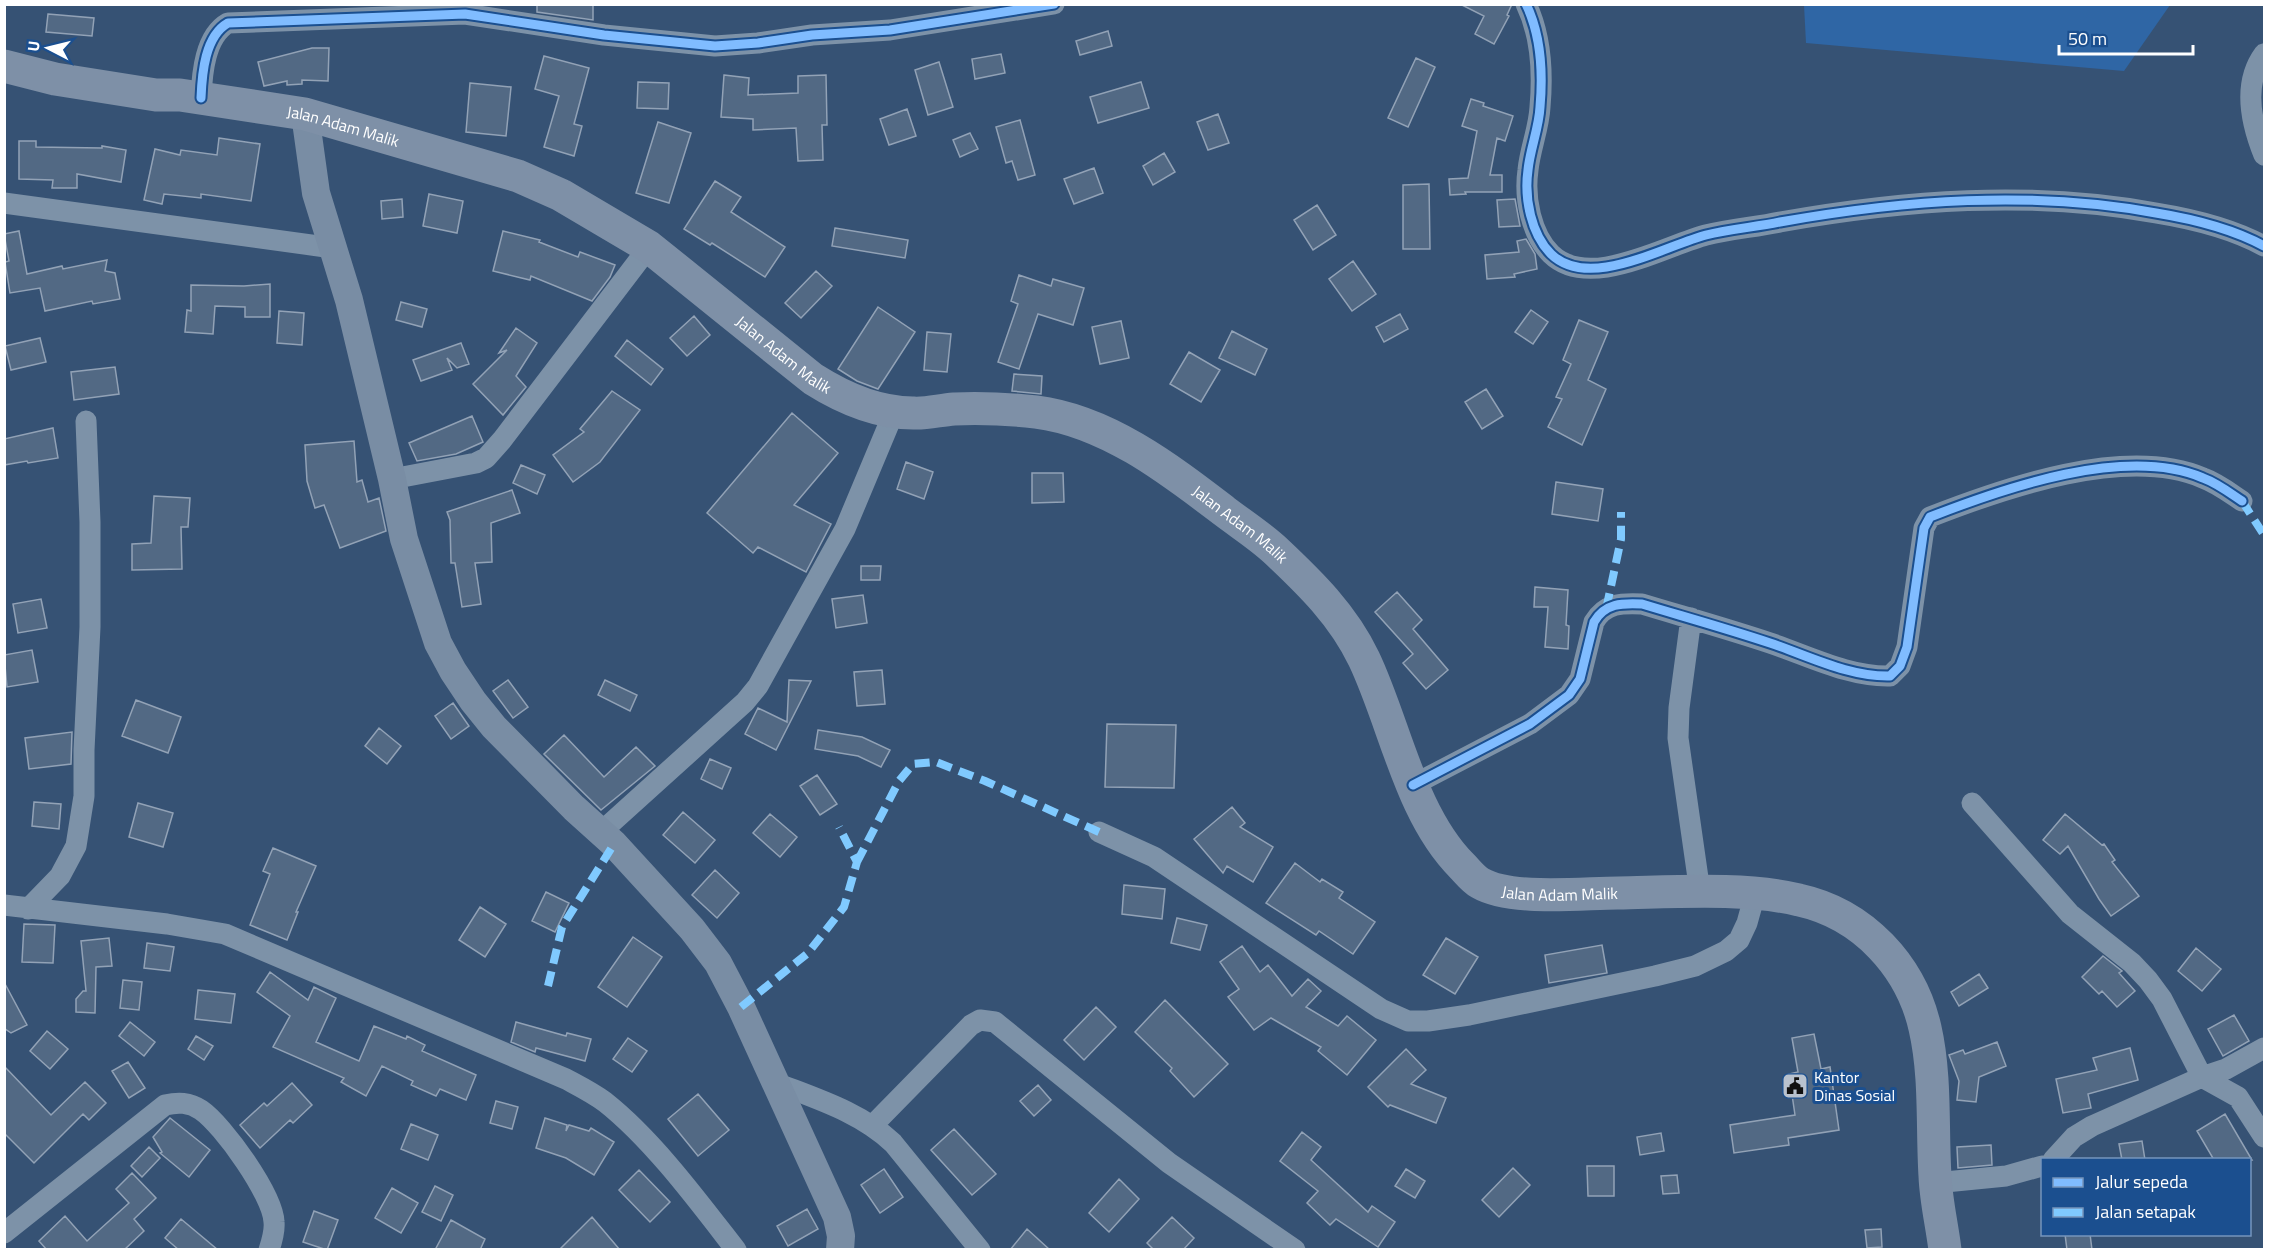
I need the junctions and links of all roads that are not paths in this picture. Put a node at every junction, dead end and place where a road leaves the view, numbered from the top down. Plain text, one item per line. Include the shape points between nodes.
1 (1054, 4) edge
2 (1526, 4) edge
3 (230, 14) edge
4 (4, 46) edge
5 (2265, 54) edge
6 (4, 66) edge
7 (190, 96) junction
8 (305, 114) junction
9 (2265, 155) edge
10 (4, 203) edge
11 (2262, 242) edge
12 (649, 247) junction
13 (333, 248) junction
14 (894, 412) junction
15 (86, 421) dead end
16 (392, 479) junction
17 (2242, 501) dead end
18 (1691, 618) junction
19 (1413, 785) junction
20 (1972, 803) dead end
21 (1099, 832) dead end
22 (600, 833) junction
23 (1700, 892) junction
24 (1755, 894) junction
25 (4, 906) edge
26 (28, 909) junction
27 (2265, 1048) edge
28 (2202, 1077) junction
29 (776, 1083) junction
30 (872, 1126) junction
31 (2265, 1137) edge
32 (2055, 1158) edge
33 (2041, 1167) edge
34 (1935, 1183) junction
35 (4, 1233) edge
36 (269, 1250) edge
37 (736, 1250) edge
38 (840, 1250) edge
39 (980, 1250) edge
40 (1295, 1250) edge
41 (1945, 1250) edge

1 - 3 street via 890,30 715,46 604,35 465,14
2 - 11 street via 1537,36 1541,75 1540,108 1527,172 1528,205 1535,230 1551,254 1573,268 1600,268 1706,235 1796,219 1961,201 2027,199 2115,205 2194,220
3 - 7 street via 214,36
4 - 7 highway, Jalan Adam Malik
5 - 9 street via 2256,66 2251,116
6 - 7 highway, Jalan Adam Malik via 56,79 156,95
7 - 8 highway, Jalan Adam Malik
8 - 12 highway, Jalan Adam Malik via 518,176 561,195
8 - 13 main road via 316,193
10 - 13 street
12 - 14 highway, Jalan Adam Malik via 813,379 837,395
12 - 16 street via 486,458
13 - 16 main road
14 - 19 highway, Jalan Adam Malik via 1000,408 1041,413 1118,439 1181,478 1272,548 1328,601 1363,657
14 - 22 street via 845,529 758,686
15 - 26 street via 90,627 84,796 75,846 60,876
16 - 22 main road via 406,548 438,643 453,671 494,727
17 - 18 street via 2203,477 2126,465 2055,476 1986,495 1930,517 1924,528 1907,647 1900,666 1890,676 1854,672
18 - 19 street via 1642,604 1610,606 1594,622 1580,679 1569,695 1530,724
18 - 23 street via 1678,738
19 - 23 highway, Jalan Adam Malik via 1437,836 1479,883 1518,893
20 - 28 street via 2070,914 2148,980
21 - 24 street via 1154,857 1381,1009 1408,1021 1469,1015 1695,966 1739,940 1748,924
22 - 29 main road via 692,929 718,963
23 - 24 highway, Jalan Adam Malik
24 - 34 highway, Jalan Adam Malik via 1816,904 1845,918 1871,936 1897,963 1912,988 1925,1028
25 - 26 street
26 - 37 street via 225,934 566,1079 605,1102 635,1129
27 - 28 street via 2226,1070
28 - 31 street via 2238,1097
28 - 32 street via 2092,1126 2074,1137
29 - 30 street via 850,1112
29 - 38 main road via 837,1217
30 - 39 street via 893,1143
30 - 40 street via 971,1025 980,1020 994,1022 1169,1163
33 - 34 street via 2006,1176
34 - 41 highway, Jalan Adam Malik
35 - 36 street via 165,1105 185,1103 213,1121 255,1174 270,1203 274,1221

